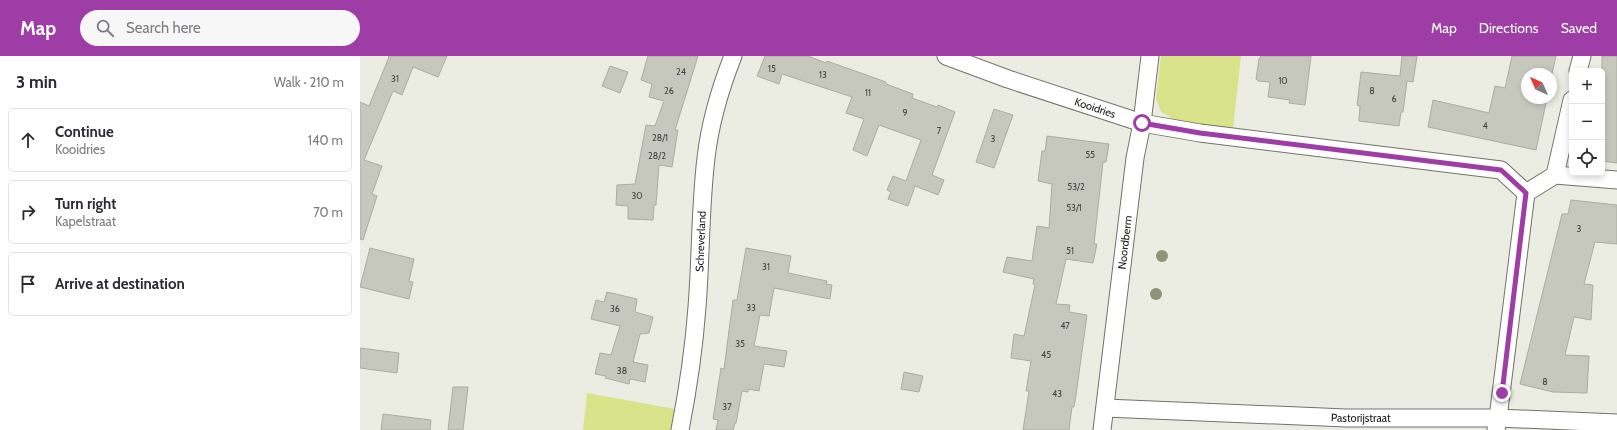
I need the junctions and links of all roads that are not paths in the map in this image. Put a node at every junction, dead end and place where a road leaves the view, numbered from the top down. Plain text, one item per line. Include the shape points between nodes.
1 (733, 56) edge
2 (946, 56) edge
3 (1150, 56) edge
4 (1582, 56) edge
5 (1579, 68) edge
6 (1571, 104) edge
7 (1142, 123) junction
8 (1555, 175) junction
9 (1617, 180) edge
10 (1526, 193) junction
11 (1105, 408) junction
12 (1617, 423) edge
13 (1497, 424) edge
14 (680, 430) edge
15 (1102, 430) edge

1 - 14 street, Schreverland via 720,88 706,157 691,369
2 - 7 street, Kooidries
3 - 7 street, Noordberm
4 - 5 street
6 - 8 street
7 - 10 street, Kooidries via 1200,133 1501,170
7 - 11 street, Noordberm via 1135,158
8 - 9 street
8 - 10 street
10 - 13 street
11 - 13 street, Pastorijstraat
11 - 15 street, Noordberm
12 - 13 street, Pastorijstraat

